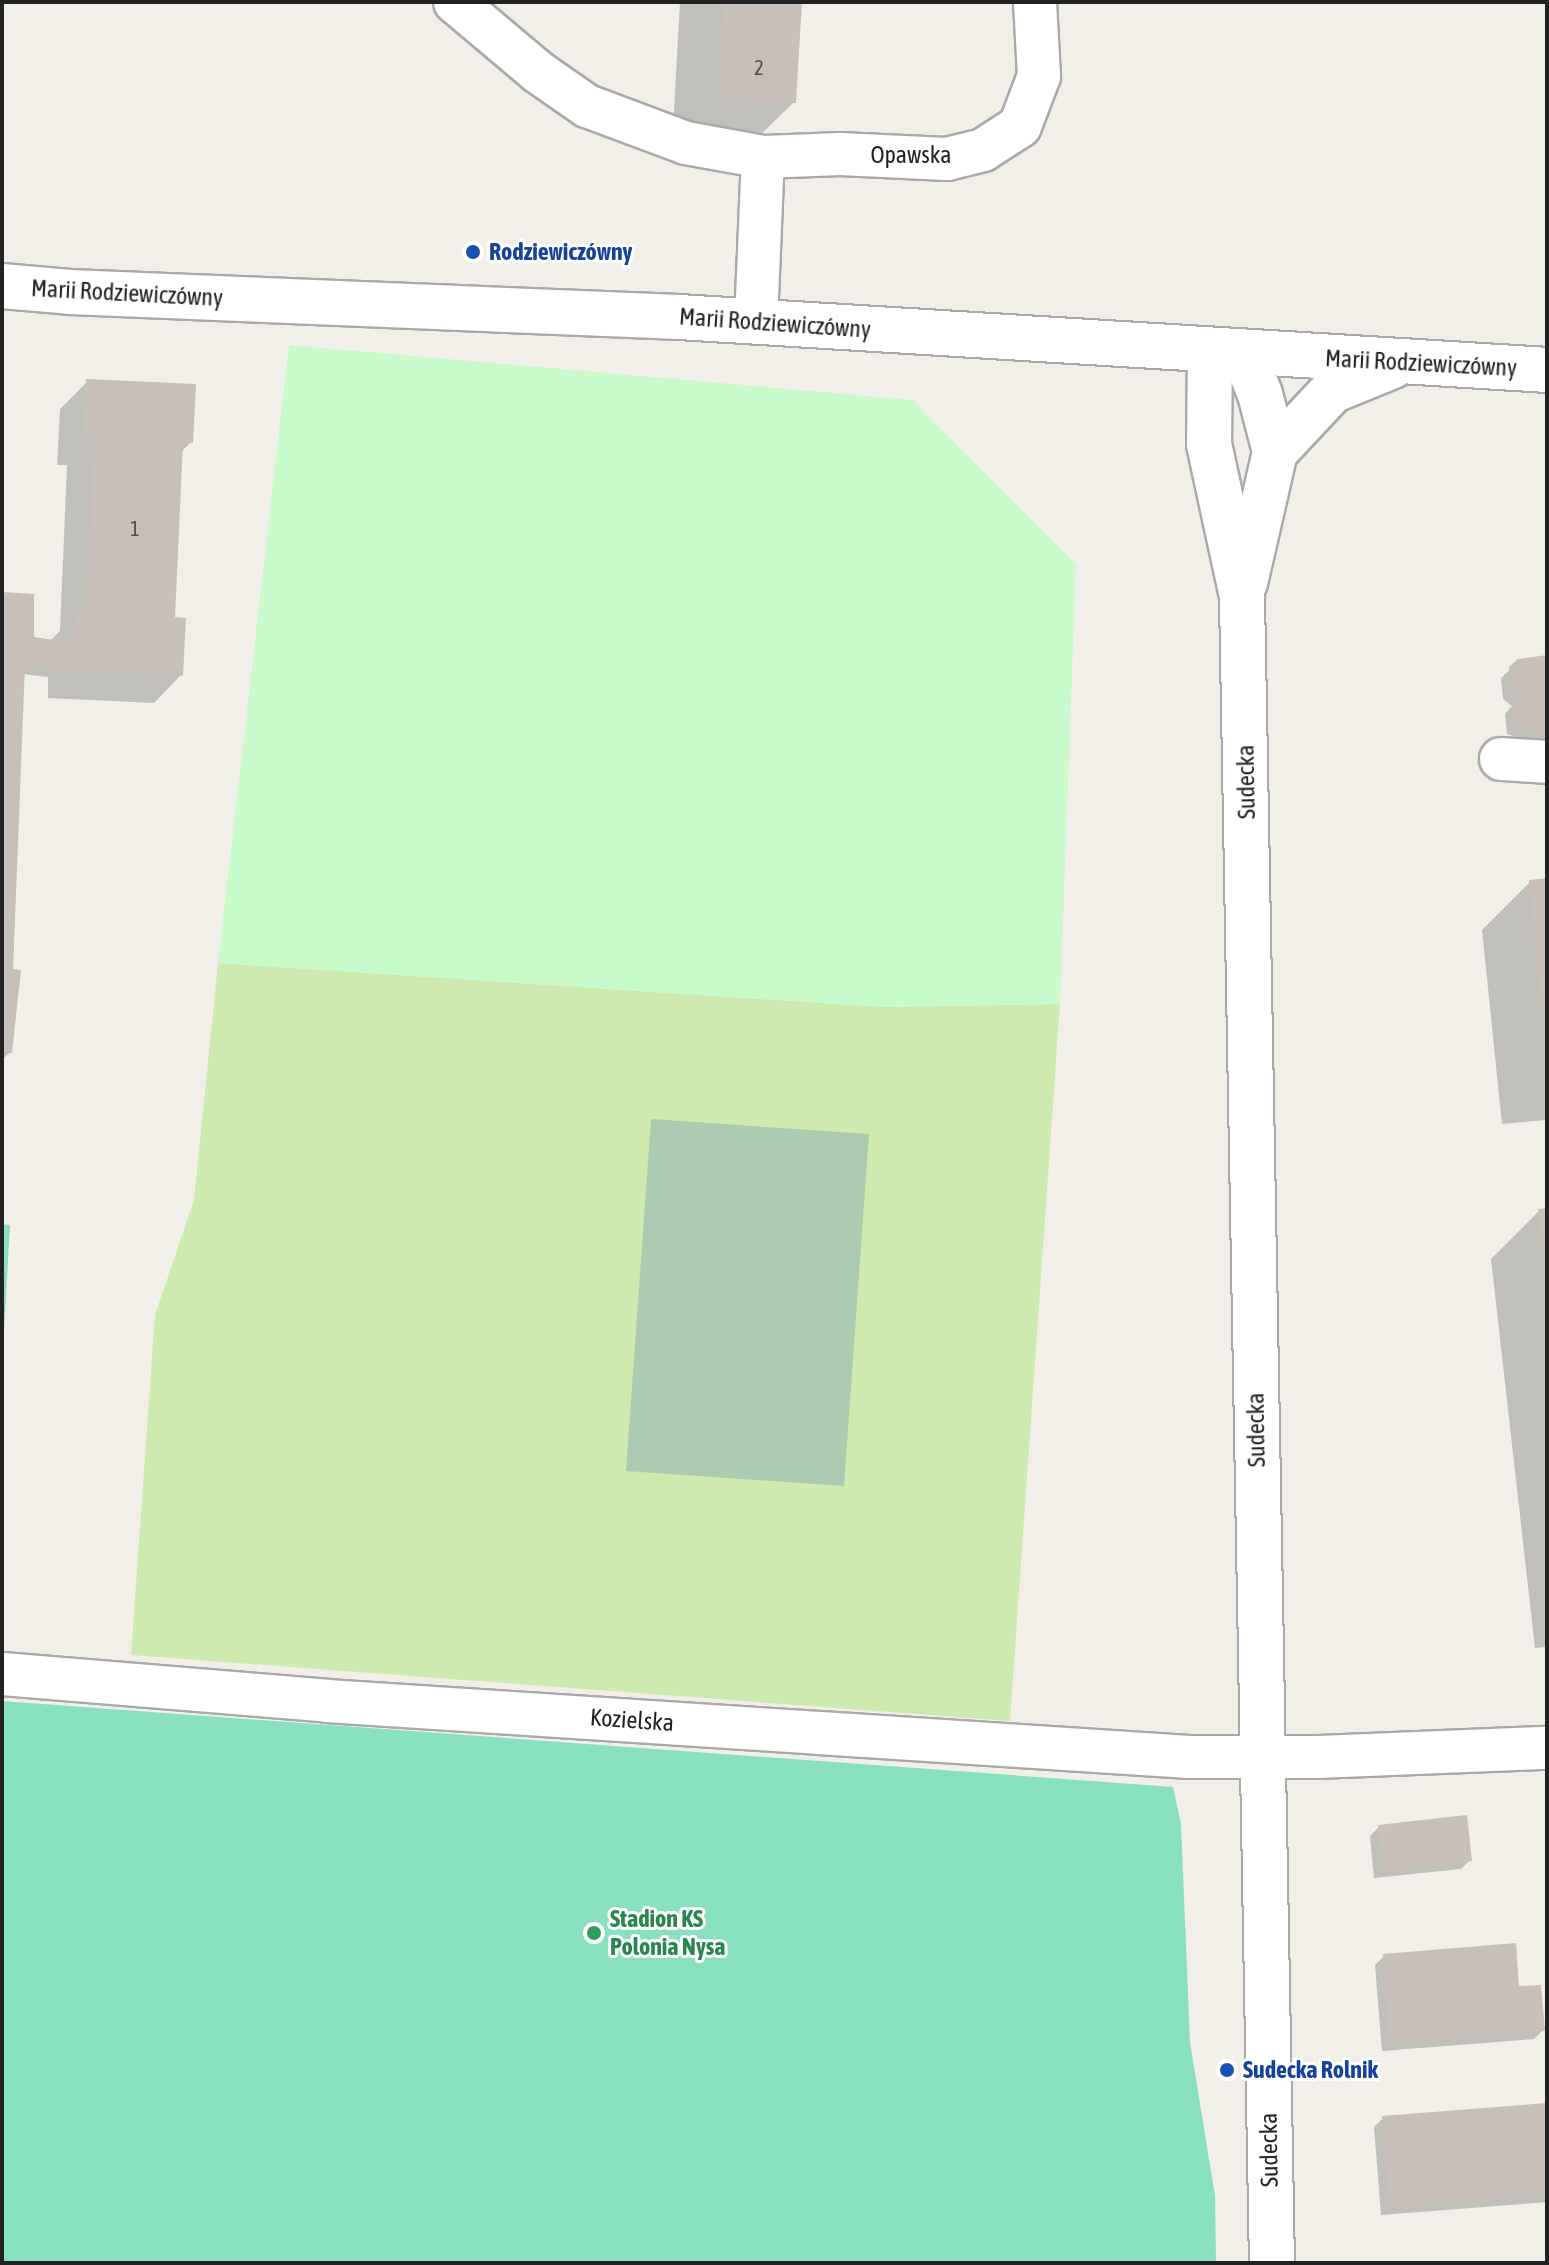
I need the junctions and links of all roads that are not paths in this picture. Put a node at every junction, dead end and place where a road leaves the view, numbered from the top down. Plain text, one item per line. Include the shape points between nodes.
1 (455, 2) edge
2 (1035, 2) edge
3 (763, 157) junction
4 (2, 286) edge
5 (756, 322) junction
6 (1227, 352) junction
7 (1404, 362) junction
8 (1547, 370) edge
9 (1275, 452) junction
10 (1242, 597) junction
11 (1501, 759) dead end
12 (1547, 762) edge
13 (2, 1674) edge
14 (1547, 1748) edge
15 (1262, 1757) junction
16 (1272, 2263) edge

1 - 3 street, Opawska via 587,106 686,143
2 - 3 street, Opawska via 1039,76 1020,126 983,150 947,159
3 - 5 street
4 - 5 street, Marii Rodziewiczówny
5 - 6 street, Marii Rodziewiczówny
6 - 7 street, Marii Rodziewiczówny
6 - 9 street, Sudecka via 1260,394
6 - 10 street, Sudecka via 1209,444
7 - 8 street, Marii Rodziewiczówny
7 - 9 street via 1332,391
9 - 10 street, Sudecka
10 - 15 street, Sudecka
11 - 12 street
13 - 15 street, Kozielska via 327,1701 1189,1757
14 - 15 street, Kozielska
15 - 16 street, Sudecka

